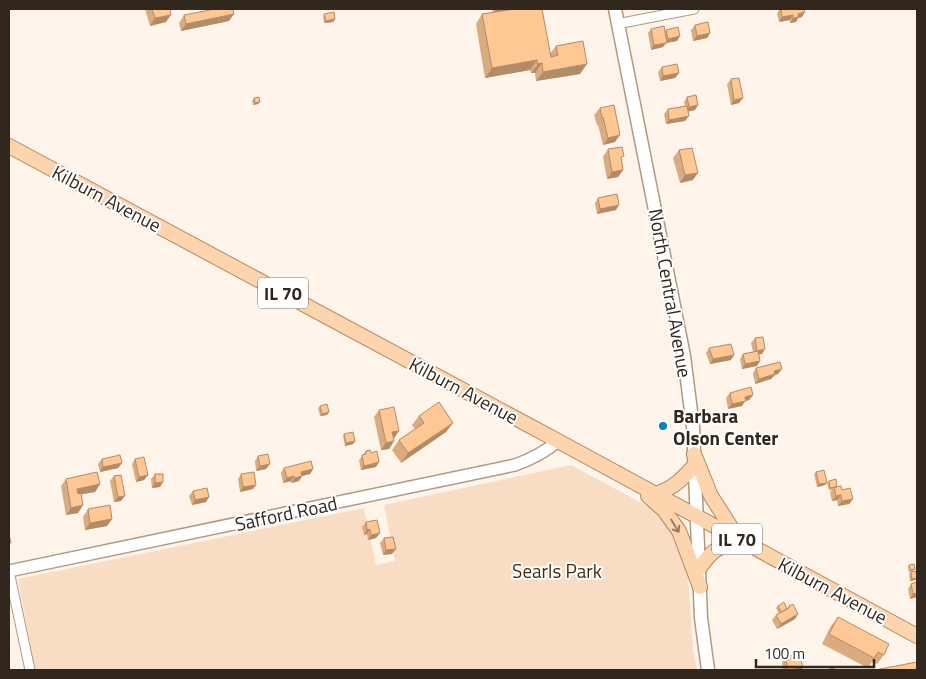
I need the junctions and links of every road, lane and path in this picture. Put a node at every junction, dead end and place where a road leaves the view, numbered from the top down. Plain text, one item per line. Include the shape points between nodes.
1 (615, 9) edge
2 (694, 9) edge
3 (618, 24) junction
4 (9, 146) edge
5 (558, 440) junction
6 (694, 459) junction
7 (628, 479) junction
8 (655, 494) junction
9 (698, 517) junction
10 (744, 542) junction
11 (699, 569) junction
12 (9, 571) edge
13 (700, 587) junction
14 (917, 636) edge
15 (30, 670) edge
16 (708, 670) edge

1 - 3 main road, North Central Avenue
2 - 3 street
3 - 6 main road, North Central Avenue via 684,356
4 - 5 main road, Kilburn Avenue / IL 70
5 - 7 main road, Kilburn Avenue / IL 70
5 - 12 street, Safford Road via 544,453 515,465
6 - 8 main road via 683,479
6 - 9 main road, North Central Avenue
6 - 10 main road via 711,496
7 - 8 main road, Kilburn Avenue / IL 70
7 -> 13 main road via 671,519 684,542
8 - 9 main road, Kilburn Avenue / IL 70
9 - 10 main road, Kilburn Avenue / IL 70
9 - 11 main road, North Central Avenue
10 - 11 main road via 716,549 708,554
10 - 14 main road, Kilburn Avenue / IL 70
11 - 13 main road, North Central Avenue
12 - 15 street
13 - 16 main road, North Central Avenue

